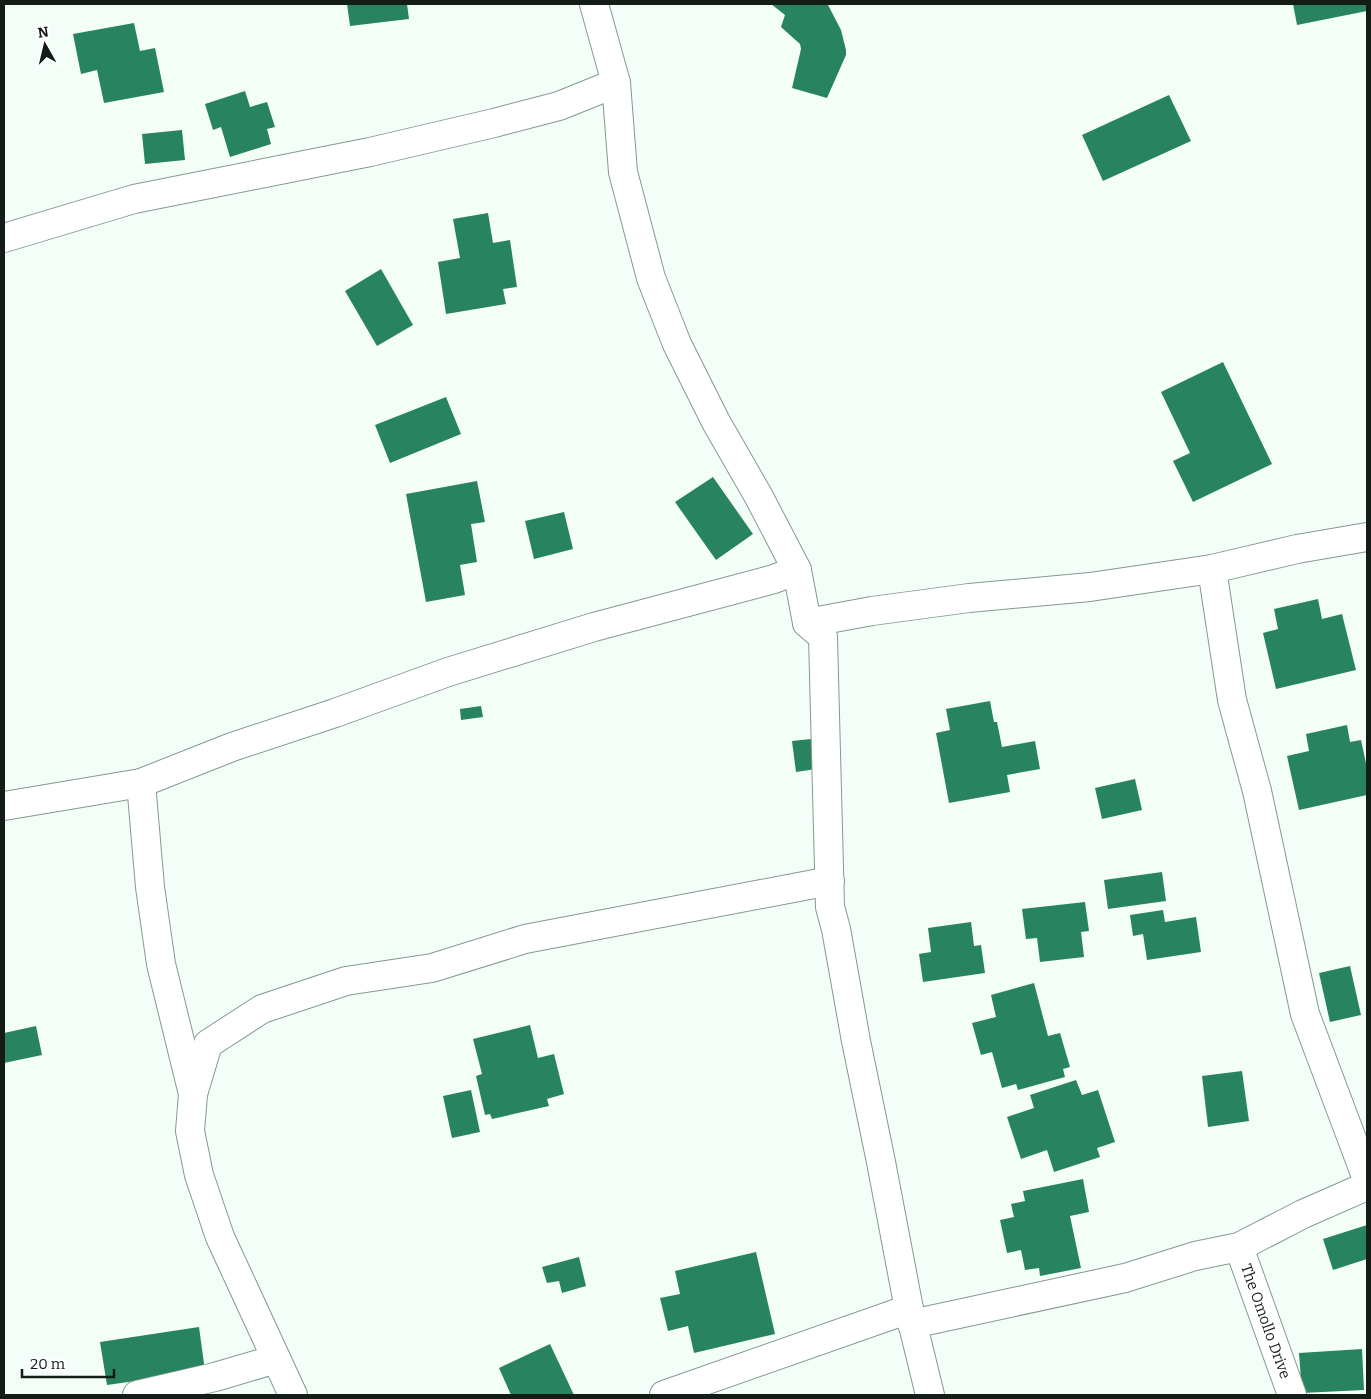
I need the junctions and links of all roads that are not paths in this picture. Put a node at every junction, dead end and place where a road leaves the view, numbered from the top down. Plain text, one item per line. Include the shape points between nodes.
1 (594, 4) edge
2 (616, 82) junction
3 (4, 238) edge
4 (1367, 537) edge
5 (1212, 569) junction
6 (797, 570) junction
7 (807, 623) junction
8 (141, 783) junction
9 (4, 806) edge
10 (830, 881) junction
11 (193, 1094) junction
12 (1367, 1179) edge
13 (1367, 1186) edge
14 (1239, 1247) junction
15 (910, 1317) junction
16 (276, 1359) junction
17 (137, 1395) edge
18 (293, 1395) edge
19 (664, 1395) edge
20 (930, 1395) edge
21 (1292, 1395) edge

1 - 2 street
2 - 3 street via 559,106 494,124 134,199
2 - 6 street via 624,172 651,278 676,344
4 - 5 street
5 - 7 street via 1090,587 930,603
5 - 12 street via 1232,700 1257,791 1305,1014
6 - 7 street
6 - 8 street via 774,580 594,627 448,672 232,747
7 - 10 street via 823,637
8 - 9 street
8 - 11 street via 161,964
10 - 11 street via 525,940 432,968 346,981 262,1009 208,1044
10 - 15 street via 830,907
11 - 16 street via 190,1131 199,1175 220,1237
13 - 14 street
14 - 15 street via 1195,1256 1125,1278
14 - 21 street, The Omollo Drive
15 - 19 street
15 - 20 street
16 - 17 street
16 - 18 street

